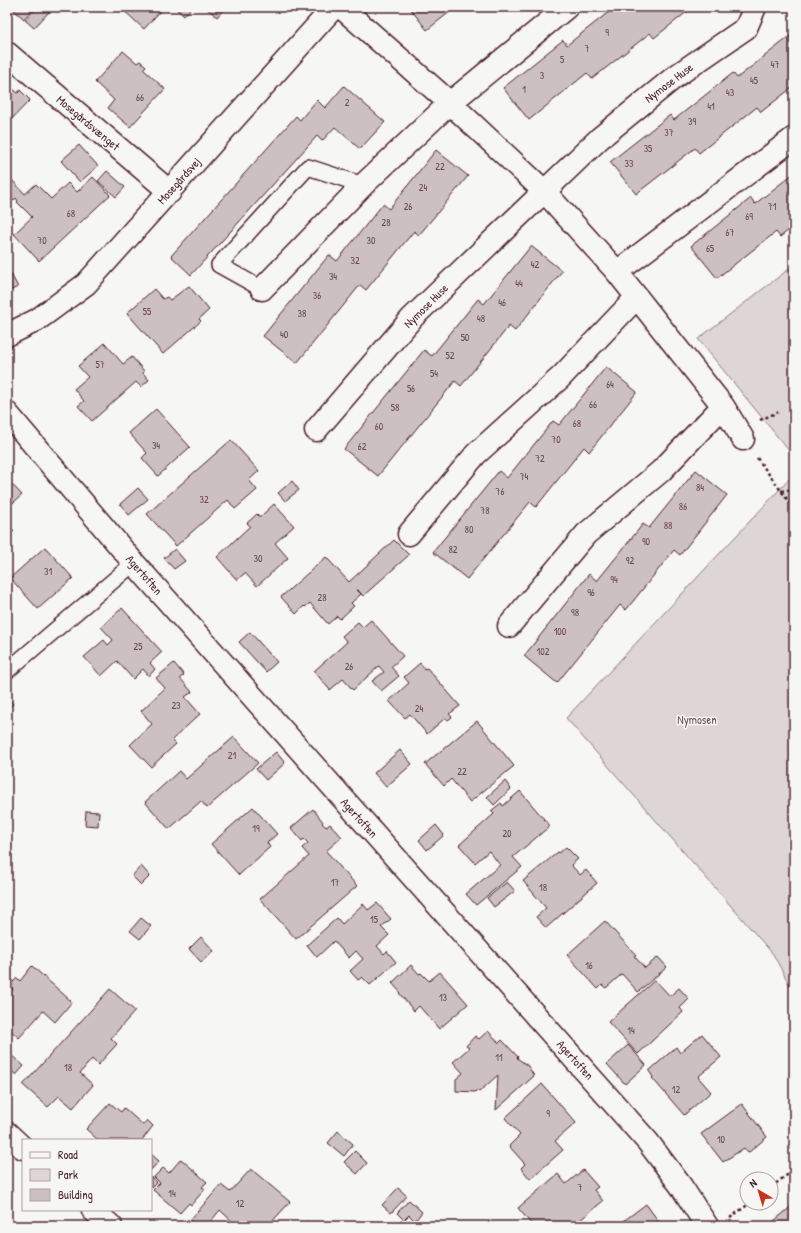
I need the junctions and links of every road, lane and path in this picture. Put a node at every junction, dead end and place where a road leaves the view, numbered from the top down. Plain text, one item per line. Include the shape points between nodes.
1 (334, 7) edge
2 (341, 7) edge
3 (567, 7) edge
4 (755, 7) edge
5 (7, 54) edge
6 (450, 103) junction
7 (794, 138) edge
8 (363, 185) junction
9 (544, 191) junction
10 (170, 192) junction
11 (618, 272) junction
12 (262, 289) joint
13 (636, 297) junction
14 (7, 335) edge
15 (723, 406) junction
16 (7, 413) edge
17 (316, 430) dead end
18 (743, 439) joint
19 (794, 489) edge
20 (781, 491) junction
21 (794, 512) edge
22 (408, 534) dead end
23 (134, 563) junction
24 (509, 626) dead end
25 (7, 672) edge
26 (7, 1133) edge
27 (22, 1147) edge
28 (794, 1170) edge
29 (779, 1181) edge
30 (739, 1210) edge
31 (94, 1211) edge
32 (716, 1224) edge
33 (111, 1226) edge

1 - 10 street, Mosegårdsvej
2 - 6 street
3 - 6 street
4 - 9 street, Nymose Huse via 746,28 664,86 600,138
5 - 10 street, Mosegårdsvænget
6 - 8 street
6 - 9 street
7 - 11 street
8 - 12 street
8 - 12 lane via 308,167 219,265
9 - 11 street
9 - 17 street, Nymose Huse via 412,318
10 - 14 street, Mosegårdsvej via 86,284 37,320
11 - 13 street
13 - 15 street
13 - 22 street via 561,377 476,454
15 - 18 street
15 - 24 street via 661,471 586,534
16 - 23 street, Agertoften
18 - 20 path
19 - 20 path
20 - 21 path
23 - 25 lane
23 - 32 street, Agertoften via 648,1142 681,1186
26 - 27 street
28 - 29 path
30 - 32 path
31 - 33 street

